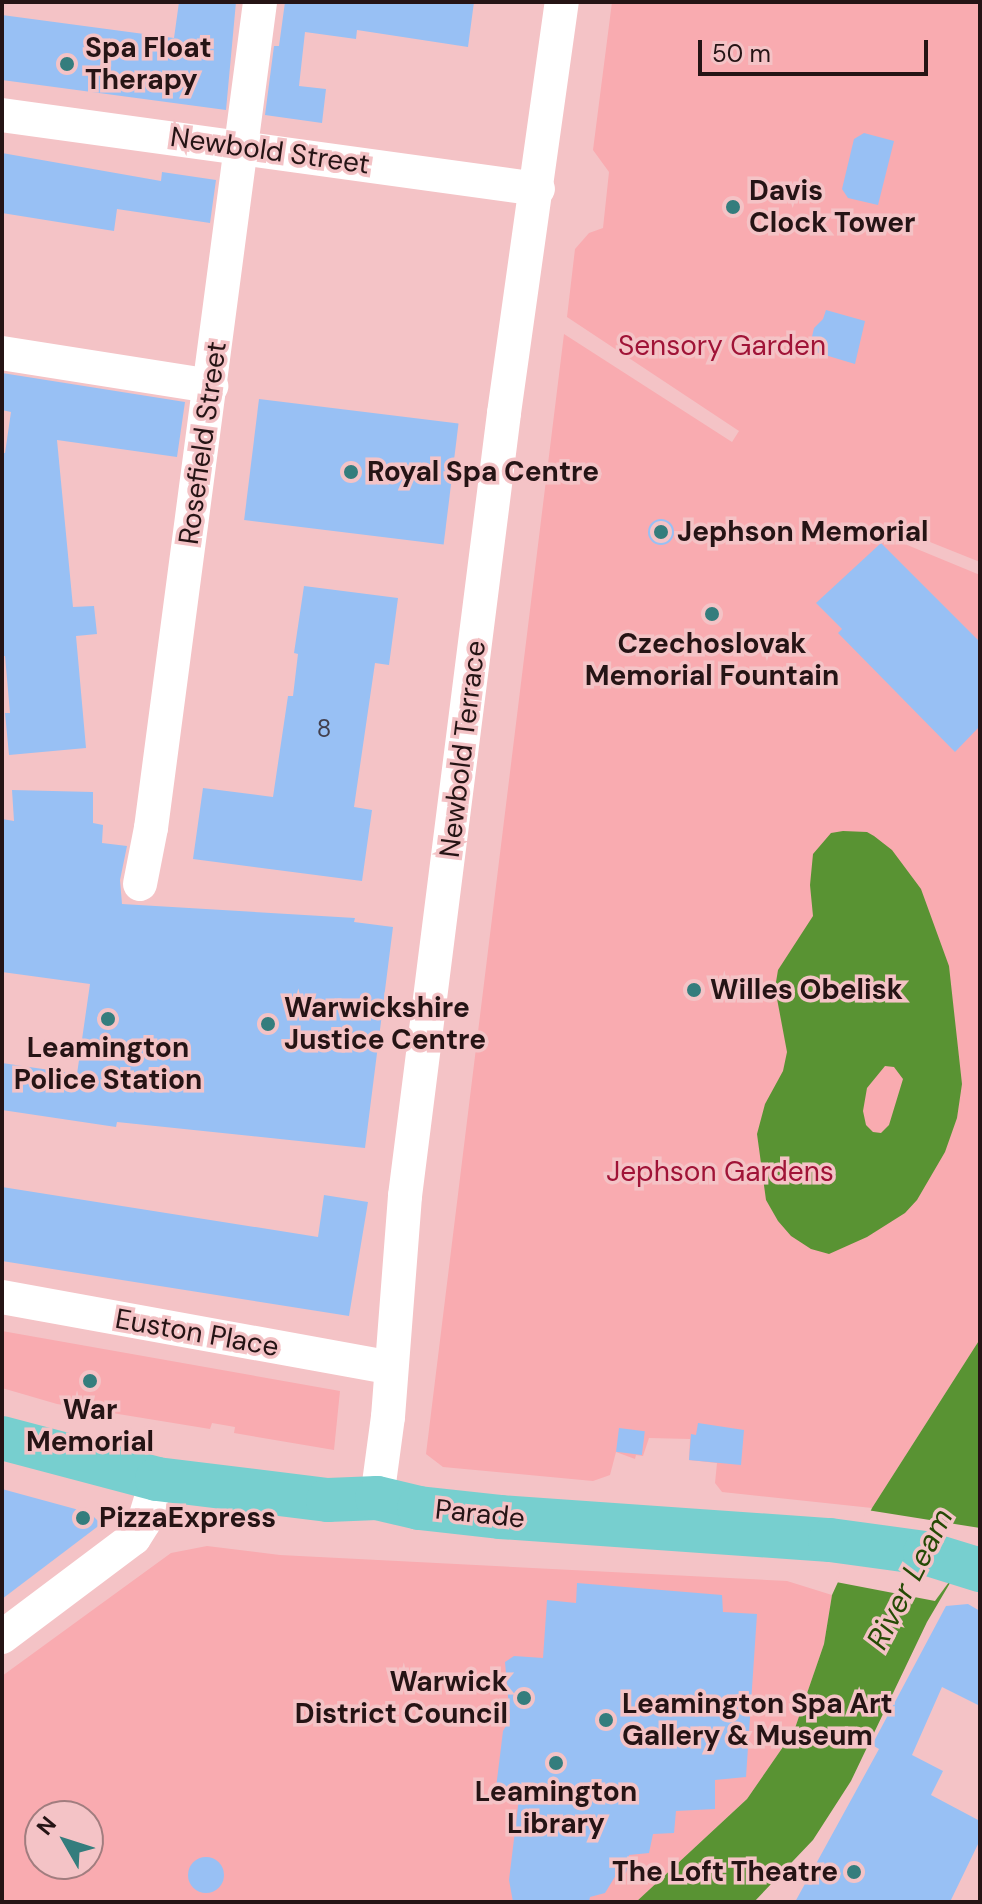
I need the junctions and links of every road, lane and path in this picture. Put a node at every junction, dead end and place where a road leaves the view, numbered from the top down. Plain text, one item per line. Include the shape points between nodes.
1 (260, 2) edge
2 (562, 2) edge
3 (2, 115) edge
4 (243, 147) junction
5 (538, 189) junction
6 (2, 353) edge
7 (211, 386) junction
8 (140, 884) dead end
9 (2, 1297) edge
10 (391, 1368) junction
11 (2, 1438) edge
12 (157, 1479) junction
13 (377, 1498) junction
14 (972, 1567) edge
15 (2, 1637) edge

1 - 4 street, Rosefield Street
2 - 5 street, Newbold Terrace
3 - 4 street, Newbold Street
4 - 5 street, Newbold Street
4 - 7 street, Rosefield Street
5 - 10 street, Newbold Terrace via 504,413 405,1196
6 - 7 street
7 - 8 street, Rosefield Street
9 - 10 street, Euston Place
10 - 13 street, Newbold Terrace
11 - 12 main road, Parade
12 - 13 main road, Parade via 328,1500
12 - 15 street via 134,1538
13 - 14 main road, Parade via 500,1517 830,1540 925,1553

